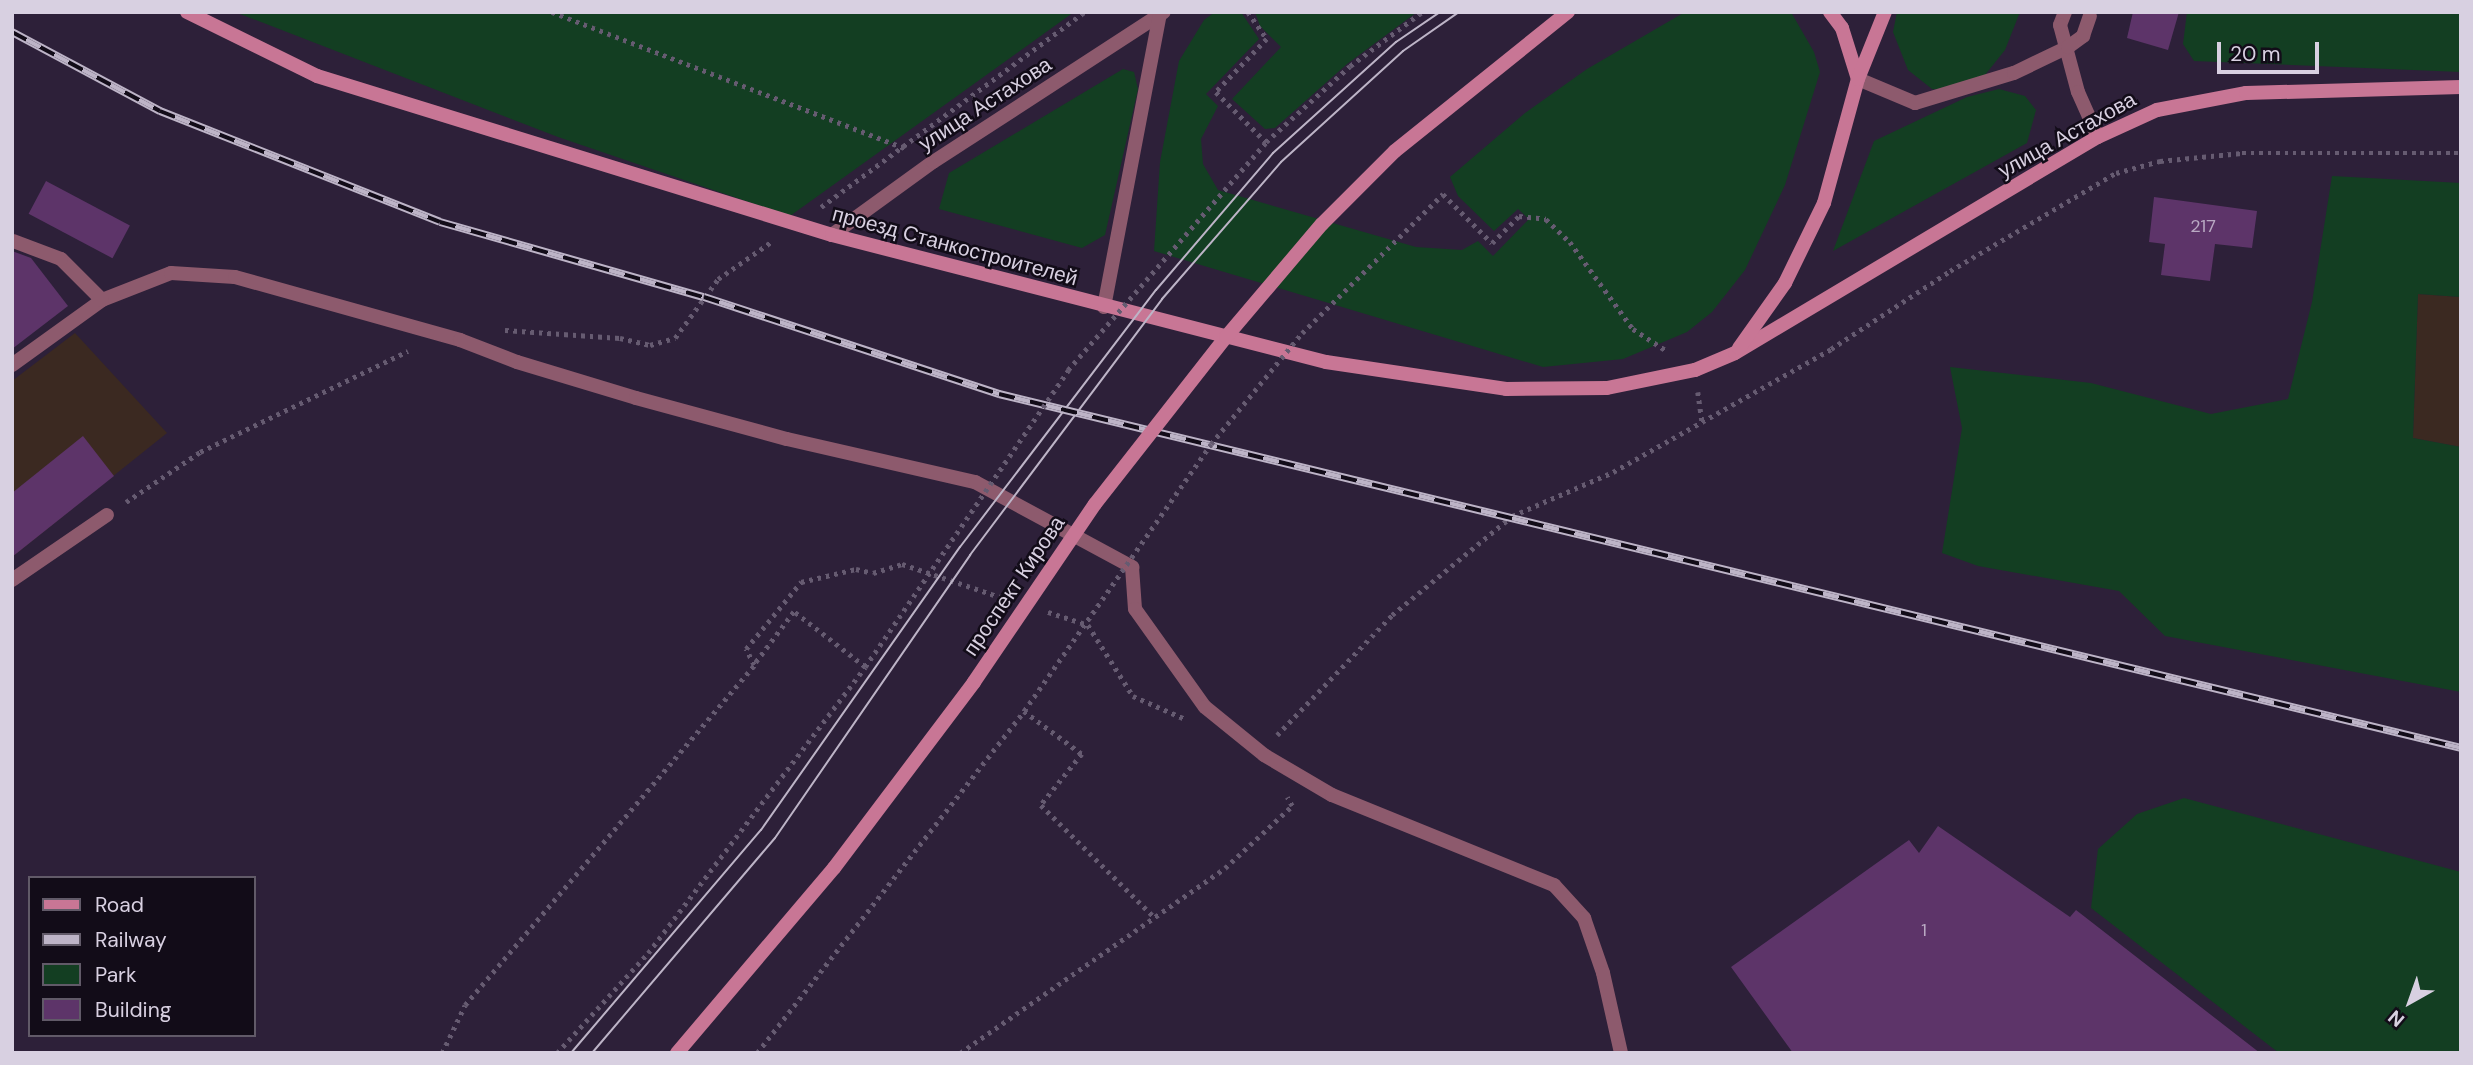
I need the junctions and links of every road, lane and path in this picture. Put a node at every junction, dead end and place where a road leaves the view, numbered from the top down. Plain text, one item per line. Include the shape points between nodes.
1 (187, 12) edge
2 (552, 12) edge
3 (1085, 12) edge
4 (1248, 12) edge
5 (1422, 12) edge
6 (1568, 12) edge
7 (1830, 12) edge
8 (1885, 12) edge
9 (2065, 12) edge
10 (1162, 13) edge
11 (2090, 16) dead end
12 (2068, 47) junction
13 (1858, 79) junction
14 (2461, 87) edge
15 (2098, 138) junction
16 (1266, 142) junction
17 (905, 148) junction
18 (2461, 153) edge
19 (933, 162) junction
20 (832, 235) junction
21 (13, 242) edge
22 (102, 300) junction
23 (1104, 307) junction
24 (1735, 353) junction
25 (12, 365) edge
26 (1695, 370) junction
27 (1702, 422) junction
28 (107, 515) dead end
29 (12, 580) edge
30 (1008, 599) dead end
31 (1035, 608) dead end
32 (754, 665) junction
33 (865, 667) junction
34 (1024, 711) junction
35 (1193, 723) dead end
36 (1264, 755) junction
37 (1154, 917) junction
38 (443, 1053) edge
39 (557, 1053) edge
40 (677, 1053) edge
41 (758, 1053) edge
42 (960, 1053) edge
43 (1621, 1053) edge

1 - 20 main road, проезд Станкостроителей via 317,76
2 - 17 path
3 - 17 path
4 - 16 path via 1267,39 1216,92
5 - 16 path via 1350,66
6 - 40 main road, проспект Кирова, bridge via 1395,150 1322,224 1095,504 974,682 834,868
7 - 13 main road via 1843,28
8 - 13 main road
9 - 12 street via 2060,25
10 - 19 street, улица Астахова
10 - 23 street
11 - 12 street via 2083,36
12 - 13 street via 2014,73 1915,103
12 - 15 street via 2078,92
13 - 24 main road via 1824,203 1785,283
14 - 15 main road, улица Астахова via 2246,93 2157,110
15 - 24 main road, улица Астахова
16 - 33 path, bridge via 1068,370
17 - 19 path
18 - 27 path via 2242,153 2160,161 2116,173 1950,271 1831,349
19 - 20 street, улица Астахова
20 - 23 main road, проезд Станкостроителей
21 - 22 street via 61,259
22 - 25 street
22 - 36 street via 171,273 235,277 460,340 636,398 975,482 1132,567 1135,609 1205,707
23 - 26 main road, проезд Станкостроителей via 1326,362 1506,388 1607,388
24 - 26 main road, проезд Станкостроителей
26 - 27 path
26 - 34 path, bridge via 1633,329 1570,242 1546,219 1519,216 1492,243 1443,194 1302,333 1211,444
27 - 36 path via 1613,472 1512,516 1392,615 1281,727
28 - 29 street
30 - 32 path via 902,564 873,573 856,569 801,582 746,649
31 - 35 path via 1088,625 1133,696
32 - 33 path via 794,612
32 - 38 path via 465,1005
33 - 39 path via 648,953
34 - 37 path via 1082,754 1041,805
34 - 41 path
36 - 37 path via 1292,806 1225,868
36 - 43 street via 1332,796 1554,885 1584,918 1603,973
37 - 42 path

